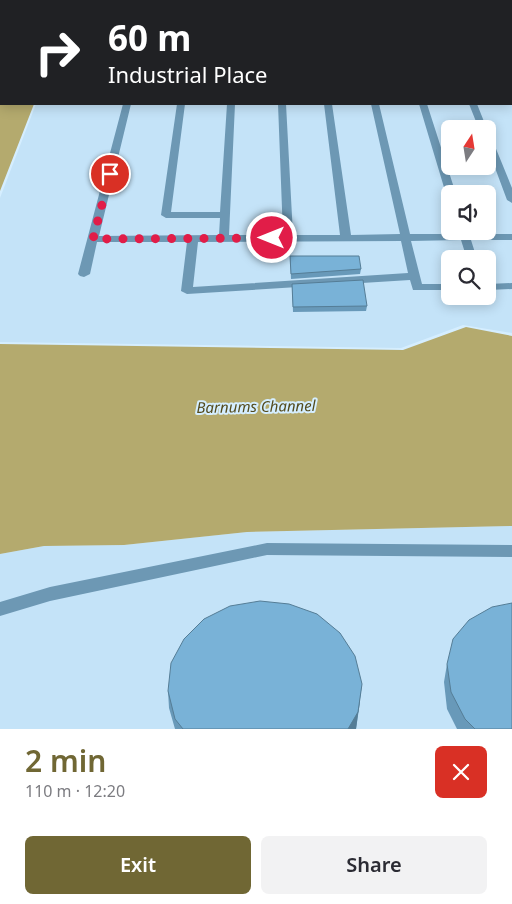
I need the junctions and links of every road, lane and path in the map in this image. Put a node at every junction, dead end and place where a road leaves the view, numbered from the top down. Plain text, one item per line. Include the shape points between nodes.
1 (127, 105) edge
2 (181, 105) edge
3 (231, 105) edge
4 (282, 105) edge
5 (328, 105) edge
6 (375, 105) edge
7 (422, 105) edge
8 (473, 105) edge
9 (479, 120) edge
10 (496, 159) edge
11 (448, 185) edge
12 (512, 200) edge
13 (226, 215) junction
14 (441, 236) edge
15 (496, 236) edge
16 (512, 237) edge
17 (193, 238) junction
18 (224, 238) junction
19 (288, 238) junction
20 (346, 238) junction
21 (404, 238) junction
22 (93, 239) junction
23 (84, 274) dead end
24 (414, 276) junction
25 (512, 286) edge
26 (496, 287) edge
27 (441, 288) edge
28 (512, 551) edge
29 (0, 609) edge

1 - 22 street
2 - 13 street via 166,214
3 - 13 street
4 - 19 street
5 - 20 street
6 - 21 street
7 - 11 street
8 - 9 street
10 - 12 street
13 - 18 street
14 - 21 street
15 - 16 street
17 - 18 street
17 - 22 street
17 - 24 street via 187,291
18 - 19 street
19 - 20 street
20 - 21 street
21 - 24 street
22 - 23 street
24 - 27 street via 416,288
25 - 26 street
28 - 29 street via 267,550 50,594

